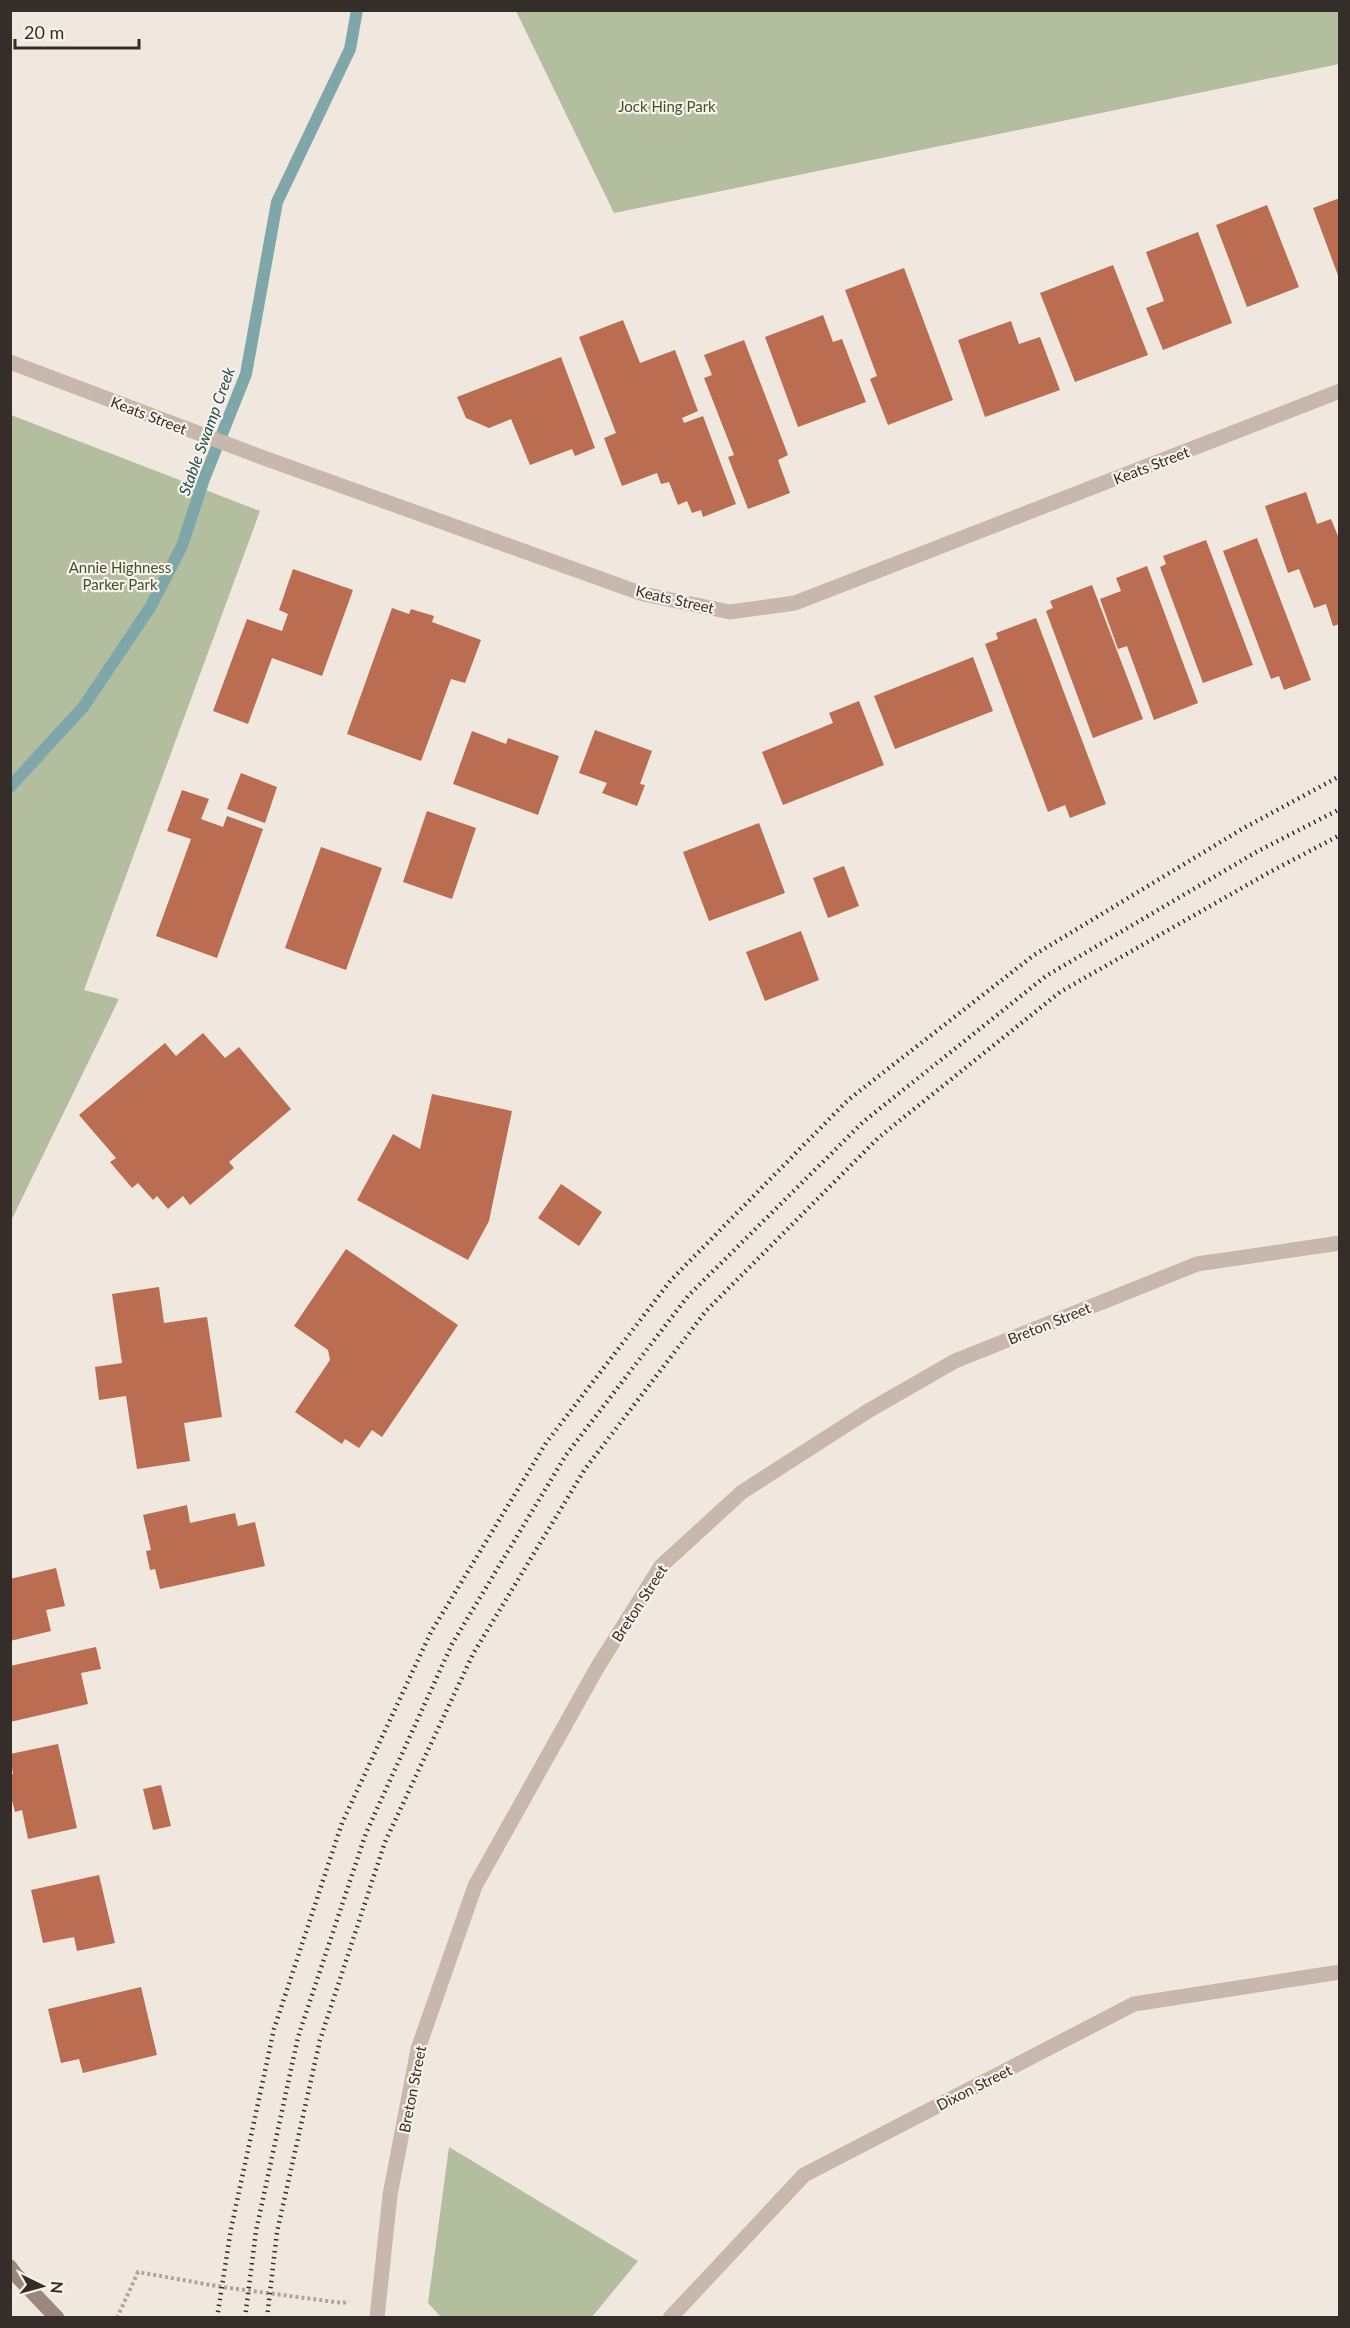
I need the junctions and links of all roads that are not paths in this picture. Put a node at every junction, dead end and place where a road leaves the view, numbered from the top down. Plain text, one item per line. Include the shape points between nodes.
1 (10, 362) edge
2 (1340, 391) edge
3 (1340, 1243) edge
4 (1340, 1972) edge
5 (10, 2267) edge
6 (57, 2318) edge
7 (377, 2318) edge
8 (670, 2318) edge

1 - 2 street, Keats Street via 644,594 730,612 795,603
3 - 7 street, Breton Street via 1197,1264 955,1361 742,1492 661,1566 597,1668 475,1886 418,2049 390,2195
4 - 8 street, Dixon Street via 1134,2004 1113,2014 804,2175
5 - 6 street

